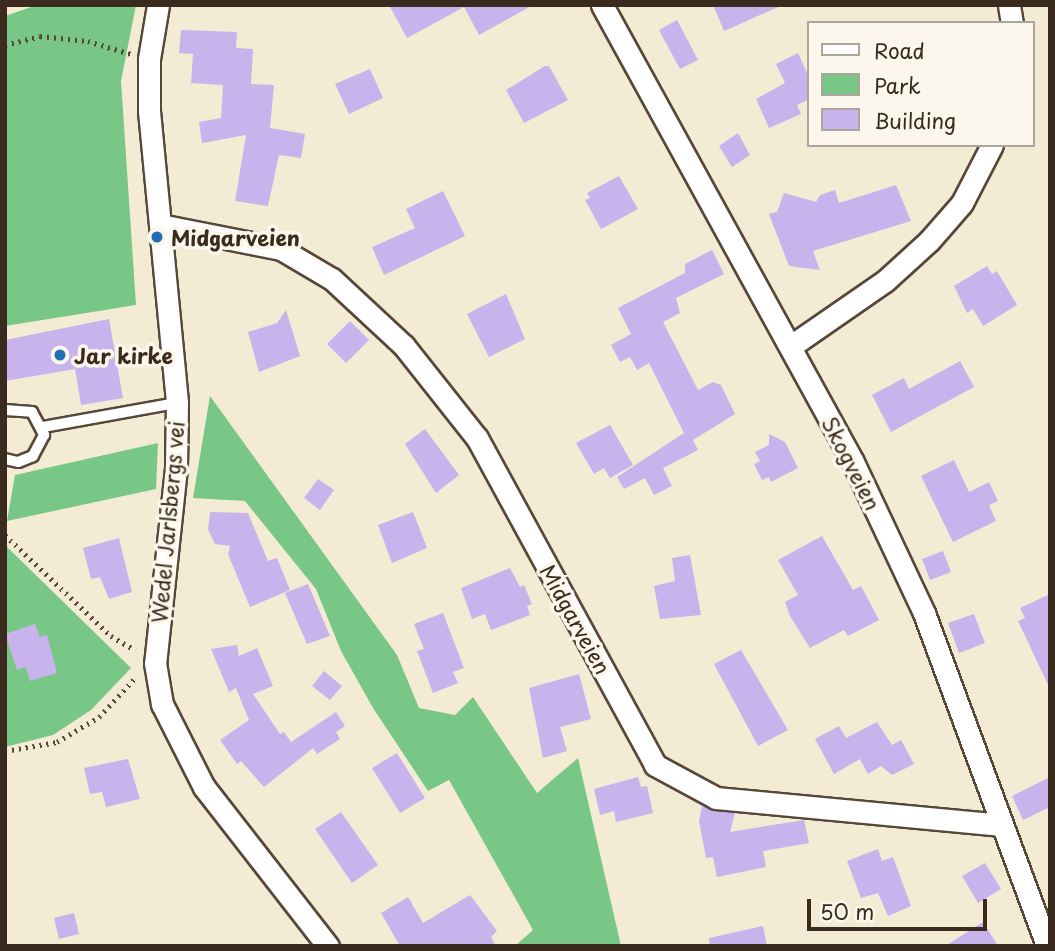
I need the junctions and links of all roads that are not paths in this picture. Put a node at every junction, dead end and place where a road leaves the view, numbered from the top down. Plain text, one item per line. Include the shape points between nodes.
1 (159, 5) edge
2 (602, 5) edge
3 (991, 147) edge
4 (160, 225) junction
5 (791, 346) junction
6 (177, 403) junction
7 (5, 411) edge
8 (43, 427) junction
9 (5, 459) edge
10 (1000, 825) junction
11 (328, 946) edge
12 (1047, 946) edge

1 - 4 street, Wedel Jarlsbergs vei via 149,59 149,111
2 - 5 street, Skogveien
3 - 5 street via 962,203 929,241 885,281
4 - 6 street, Wedel Jarlsbergs vei
4 - 10 street, Midgarveien via 281,249 332,279 404,346 477,438 655,765 716,798
5 - 10 street, Skogveien via 853,462 924,613
6 - 8 lane
6 - 11 street, Wedel Jarlsbergs vei via 176,468 155,663 162,704 204,787
7 - 8 lane via 32,412
8 - 9 lane via 43,443 33,457 18,462
10 - 12 street, Skogveien

